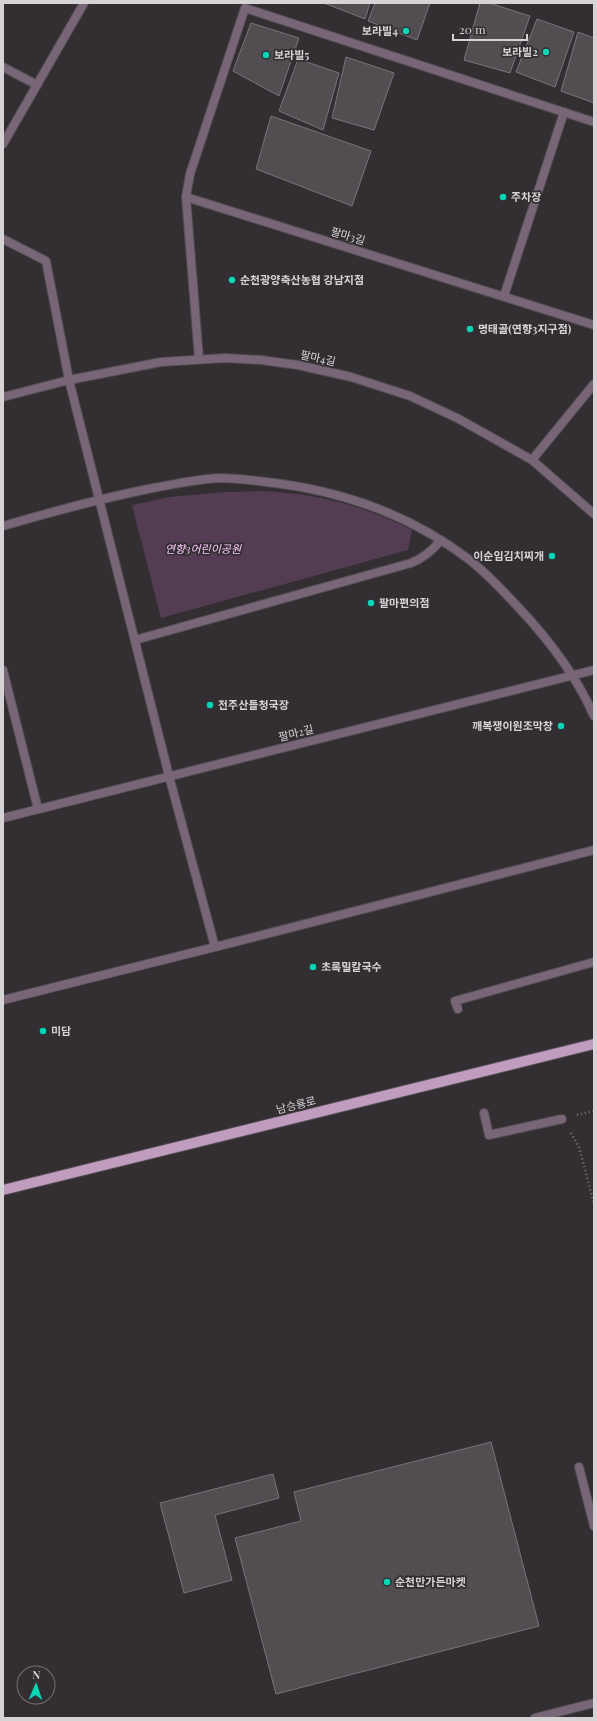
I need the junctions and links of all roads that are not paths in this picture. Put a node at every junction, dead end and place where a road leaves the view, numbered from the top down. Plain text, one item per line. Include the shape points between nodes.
1 (84, 3) edge
2 (3, 67) edge
3 (37, 85) junction
4 (564, 112) junction
5 (594, 122) edge
6 (3, 144) edge
7 (186, 197) junction
8 (3, 239) edge
9 (504, 296) junction
10 (594, 325) edge
11 (199, 359) junction
12 (69, 380) junction
13 (594, 384) edge
14 (3, 396) edge
15 (532, 460) junction
16 (98, 499) junction
17 (594, 514) edge
18 (3, 526) edge
19 (441, 540) junction
20 (136, 640) junction
21 (3, 670) edge
22 (594, 670) edge
23 (574, 675) junction
24 (594, 716) edge
25 (170, 776) junction
26 (38, 809) junction
27 (3, 818) edge
28 (594, 850) edge
29 (215, 947) junction
30 (594, 962) edge
31 (3, 1000) edge
32 (458, 1009) dead end
33 (594, 1044) edge
34 (484, 1113) dead end
35 (562, 1119) road end
36 (3, 1190) edge
37 (579, 1467) dead end
38 (594, 1526) edge
39 (594, 1703) edge
40 (535, 1718) edge

1 - 3 street
2 - 3 street
3 - 6 street
4 - 5 street
4 - 7 street via 245,8 190,174
4 - 9 street
7 - 9 street, 팔마3길
7 - 11 street
8 - 12 street via 46,261
9 - 10 street, 팔마3길
11 - 12 street, 팔마4길 via 155,364
11 - 15 street, 팔마4길 via 262,360 351,377 410,396 459,419
12 - 14 street, 팔마4길
12 - 16 street
13 - 15 street
15 - 17 street, 팔마4길
16 - 18 street
16 - 19 street via 184,482 220,478 254,480 346,497 415,524
16 - 20 street
19 - 20 street via 423,558 411,563
19 - 23 street via 468,558 499,587 539,629
20 - 25 street
21 - 26 street
22 - 23 street, 팔마2길
23 - 24 street
23 - 25 street, 팔마2길
25 - 26 street, 팔마2길
25 - 29 street
26 - 27 street, 팔마2길
28 - 29 street
29 - 31 street
30 - 32 street via 455,1001
33 - 36 main road, 남승룡로
34 - 35 street via 489,1135
37 - 38 street
39 - 40 street

